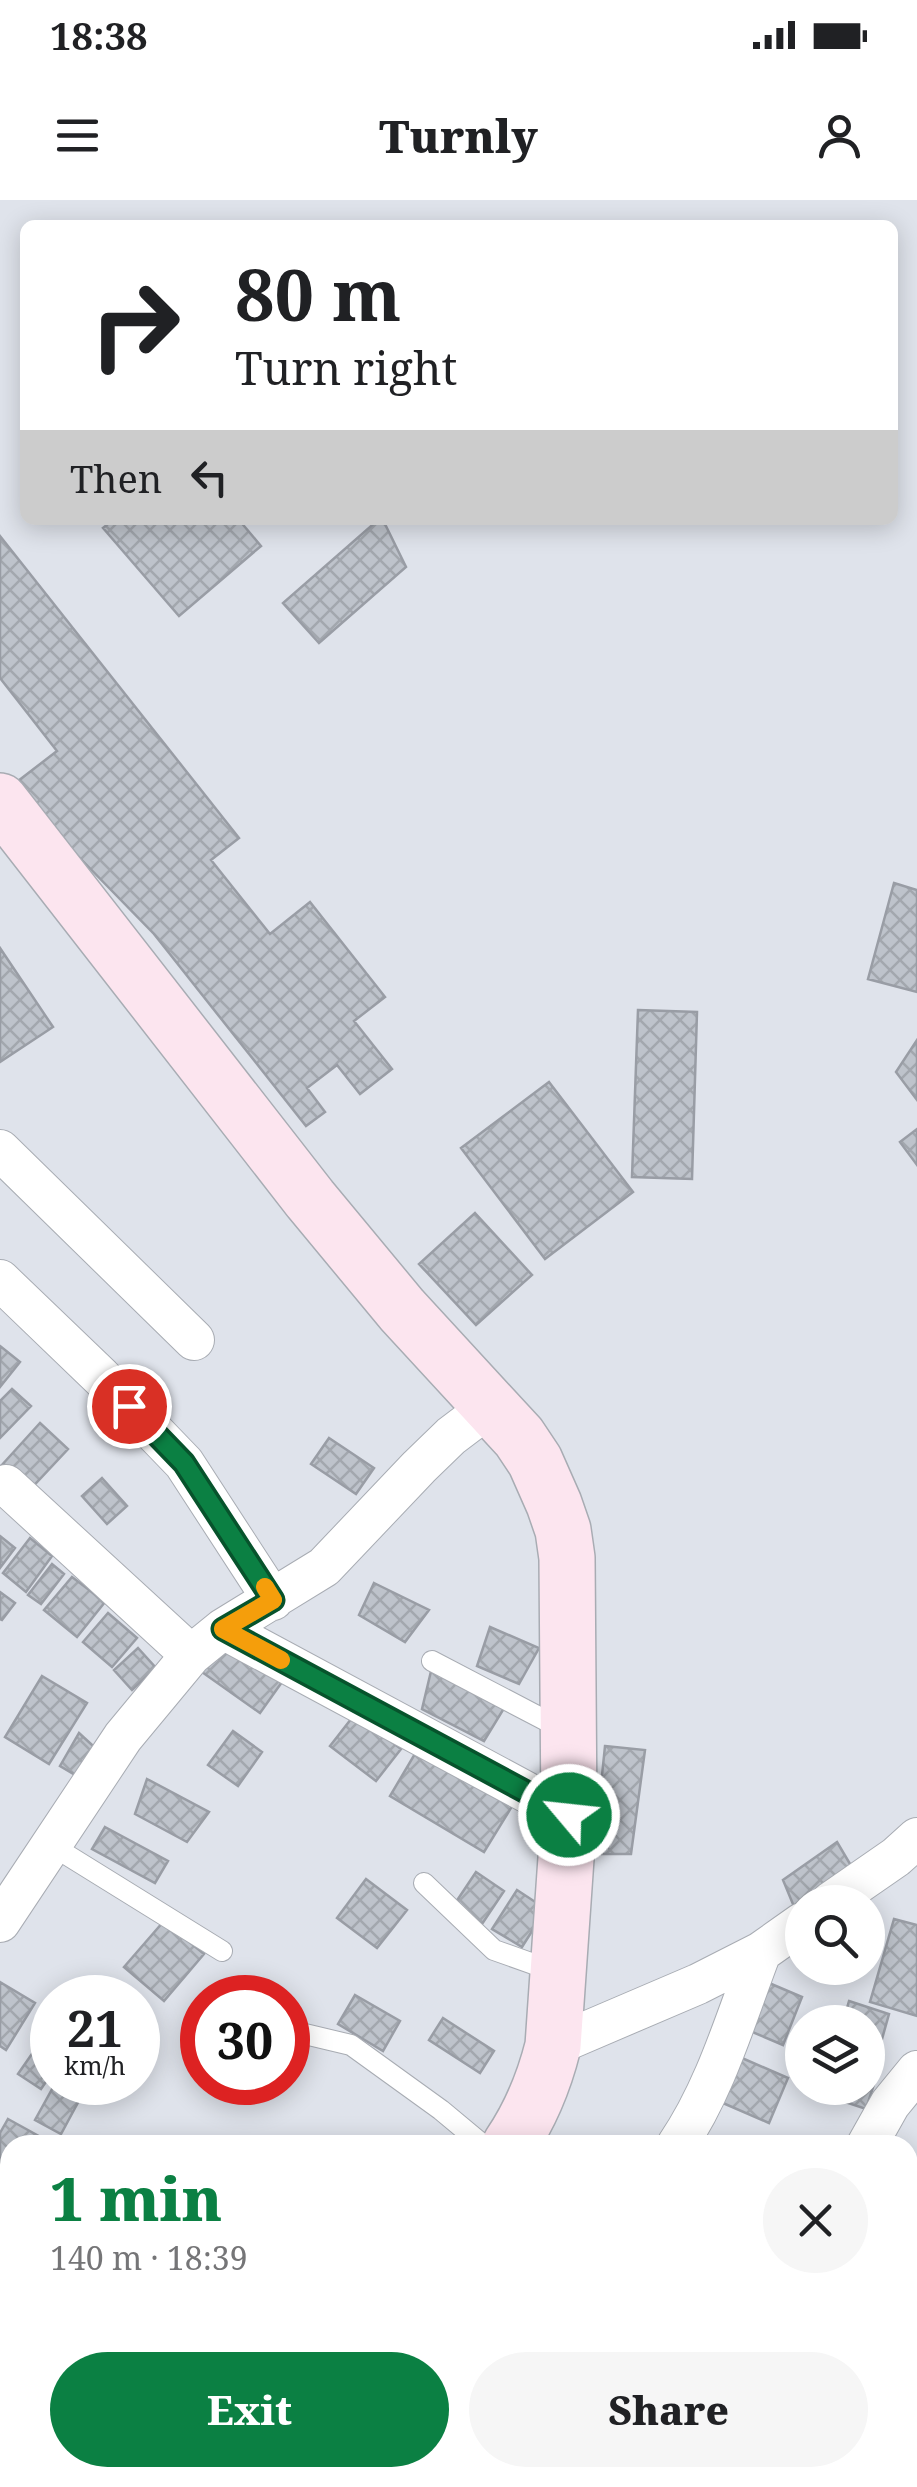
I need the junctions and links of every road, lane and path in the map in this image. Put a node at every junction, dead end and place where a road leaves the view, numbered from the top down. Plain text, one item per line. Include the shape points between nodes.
1 (0, 801) edge
2 (0, 1150) edge
3 (0, 1280) edge
4 (194, 1340) dead end
5 (492, 1405) junction
6 (6, 1485) dead end
7 (273, 1600) junction
8 (223, 1629) junction
9 (191, 1655) junction
10 (432, 1661) dead end
11 (568, 1732) junction
12 (569, 1815) junction
13 (917, 1838) edge
14 (51, 1846) junction
15 (900, 1876) edge
16 (424, 1882) dead end
17 (876, 1885) edge
18 (0, 1922) edge
19 (785, 1935) edge
20 (222, 1951) dead end
21 (761, 1952) junction
22 (558, 1973) junction
23 (310, 2035) edge
24 (553, 2046) junction
25 (917, 2071) edge
26 (471, 2135) edge
27 (517, 2135) edge
28 (684, 2135) edge
29 (873, 2135) edge

1 - 5 main road via 310,1199
2 - 4 street
3 - 7 street via 184,1463
5 - 7 street via 418,1467 324,1567
5 - 11 main road via 535,1461 563,1530
6 - 9 street
7 - 8 street
8 - 9 street
8 - 12 street
9 - 14 street via 122,1737
10 - 11 lane
11 - 12 main road
12 - 22 main road
13 - 15 street
14 - 18 street
14 - 20 lane
15 - 17 street
16 - 22 lane via 494,1950
19 - 21 street
21 - 24 street
21 - 28 street
22 - 24 main road
23 - 26 lane via 352,2045
24 - 27 main road
25 - 29 street

